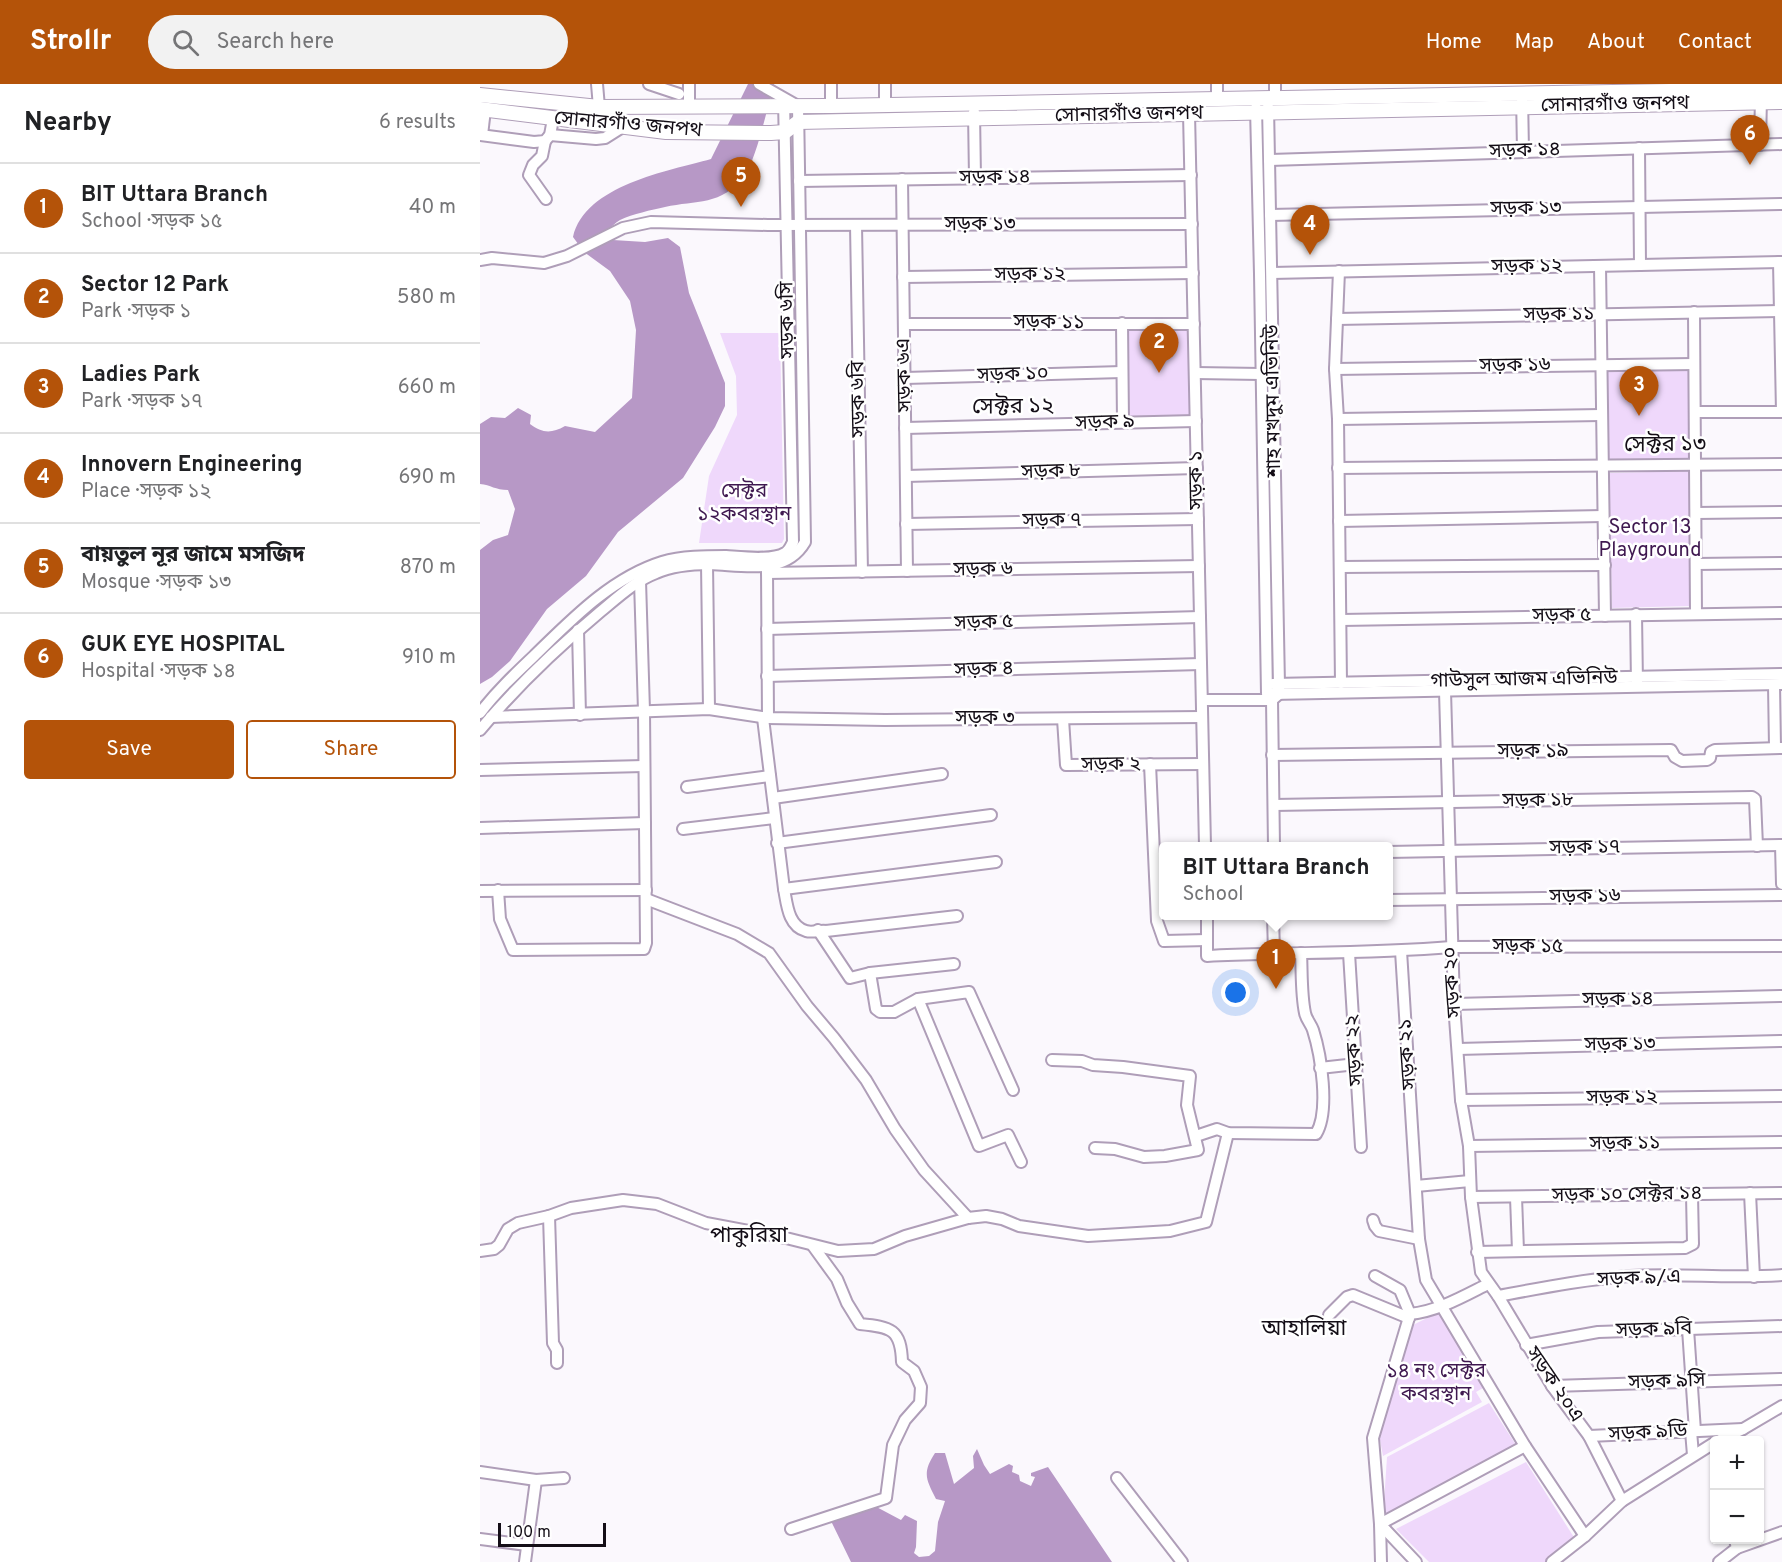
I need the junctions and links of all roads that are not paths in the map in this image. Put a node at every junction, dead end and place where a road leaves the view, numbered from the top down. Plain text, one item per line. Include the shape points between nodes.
1 (597, 84) edge
2 (649, 84) edge
3 (671, 84) edge
4 (689, 84) edge
5 (759, 84) edge
6 (831, 84) edge
7 (885, 84) edge
8 (1217, 84) edge
9 (1782, 89) edge
10 (1644, 93) edge
11 (480, 95) edge
12 (1760, 96) junction
13 (678, 99) edge
14 (1217, 99) junction
15 (1266, 100) edge
16 (1522, 100) junction
17 (782, 102) junction
18 (1782, 102) edge
19 (831, 106) junction
20 (885, 106) junction
21 (600, 107) junction
22 (483, 110) edge
23 (974, 111) junction
24 (1189, 113) junction
25 (553, 119) junction
26 (798, 122) junction
27 (624, 126) junction
28 (666, 132) junction
29 (778, 132) junction
30 (481, 135) edge
31 (547, 138) junction
32 (1782, 144) edge
33 (1760, 145) junction
34 (1639, 148) junction
35 (1523, 152) junction
36 (1269, 160) junction
37 (1191, 174) junction
38 (975, 178) junction
39 (902, 179) junction
40 (799, 181) junction
41 (546, 198) dead end
42 (1782, 204) edge
43 (1639, 206) junction
44 (1270, 215) junction
45 (1192, 224) junction
46 (786, 225) junction
47 (800, 225) junction
48 (856, 225) junction
49 (903, 225) junction
50 (1265, 240) junction
51 (480, 260) edge
52 (1781, 262) edge
53 (1640, 265) junction
54 (1600, 266) junction
55 (1339, 272) junction
56 (1193, 273) junction
57 (1272, 273) junction
58 (903, 277) junction
59 (1781, 311) edge
60 (1694, 312) junction
61 (1600, 314) junction
62 (1337, 319) junction
63 (1122, 323) junction
64 (904, 324) junction
65 (1194, 324) junction
66 (1781, 361) edge
67 (1261, 362) junction
68 (1273, 362) junction
69 (1694, 364) junction
70 (1601, 365) junction
71 (1335, 369) junction
72 (1122, 372) junction
73 (1195, 373) junction
74 (1261, 374) junction
75 (904, 378) junction
76 (1695, 412) junction
77 (1782, 412) edge
78 (1601, 415) junction
79 (1338, 419) junction
80 (1196, 421) junction
81 (1123, 422) junction
82 (905, 428) junction
83 (790, 442) junction
84 (804, 442) junction
85 (1782, 464) edge
86 (1695, 466) junction
87 (1602, 467) junction
88 (1197, 468) junction
89 (1338, 468) junction
90 (906, 476) junction
91 (1782, 512) edge
92 (1696, 513) junction
93 (1604, 516) junction
94 (1198, 519) junction
95 (1339, 521) junction
96 (906, 524) junction
97 (1264, 550) junction
98 (1277, 550) junction
99 (792, 551) junction
100 (1782, 563) edge
101 (707, 564) junction
102 (1696, 564) junction
103 (1605, 565) junction
104 (1199, 566) junction
105 (1341, 567) junction
106 (767, 570) junction
107 (862, 572) junction
108 (907, 572) junction
109 (798, 573) junction
110 (640, 581) junction
111 (1782, 613) edge
112 (1636, 614) junction
113 (1696, 614) junction
114 (1200, 616) junction
115 (1605, 616) junction
116 (1341, 620) junction
117 (767, 629) junction
118 (578, 630) junction
119 (1201, 664) junction
120 (1782, 674) edge
121 (767, 676) junction
122 (1341, 683) junction
123 (1637, 683) junction
124 (1778, 685) edge
125 (1273, 691) junction
126 (1445, 691) junction
127 (1202, 700) junction
128 (709, 708) junction
129 (644, 711) junction
130 (485, 715) edge
131 (580, 715) junction
132 (1202, 717) junction
133 (766, 718) junction
134 (1064, 719) junction
135 (480, 730) edge
136 (1778, 748) edge
137 (1448, 752) junction
138 (1272, 755) junction
139 (1203, 764) junction
140 (1150, 765) junction
141 (644, 766) junction
142 (480, 770) edge
143 (942, 774) dead end
144 (770, 776) junction
145 (687, 787) dead end
146 (772, 798) junction
147 (1449, 802) junction
148 (1274, 805) junction
149 (991, 815) dead end
150 (774, 818) junction
151 (645, 823) junction
152 (480, 828) edge
153 (683, 829) dead end
154 (1205, 842) edge
155 (1274, 842) edge
156 (777, 843) junction
157 (1781, 845) edge
158 (1757, 846) junction
159 (1449, 850) junction
160 (1393, 852) edge
161 (996, 862) dead end
162 (1782, 884) edge
163 (784, 889) junction
164 (480, 891) edge
165 (498, 891) junction
166 (646, 895) junction
167 (1782, 895) edge
168 (1450, 898) junction
169 (1393, 900) edge
170 (957, 916) dead end
171 (1207, 920) edge
172 (1273, 920) edge
173 (818, 930) junction
174 (1207, 940) junction
175 (1782, 946) edge
176 (1451, 947) junction
177 (1401, 951) junction
178 (1274, 953) junction
179 (1301, 953) junction
180 (1349, 953) junction
181 (954, 964) dead end
182 (870, 974) junction
183 (1782, 996) edge
184 (918, 999) junction
185 (1454, 1004) junction
186 (1782, 1041) edge
187 (1458, 1049) junction
188 (1052, 1060) dead end
189 (1356, 1064) junction
190 (1320, 1068) junction
191 (1013, 1090) dead end
192 (1782, 1096) edge
193 (1461, 1100) junction
194 (1228, 1133) junction
195 (1196, 1136) junction
196 (1782, 1142) edge
197 (1468, 1146) junction
198 (1361, 1147) dead end
199 (1095, 1148) dead end
200 (1021, 1162) dead end
201 (1470, 1181) junction
202 (1416, 1186) junction
203 (1750, 1193) junction
204 (1782, 1193) edge
205 (1692, 1195) junction
206 (1471, 1197) junction
207 (1516, 1197) junction
208 (549, 1216) junction
209 (968, 1218) junction
210 (1373, 1220) dead end
211 (1419, 1239) junction
212 (813, 1246) junction
213 (480, 1251) edge
214 (1518, 1251) junction
215 (1477, 1252) junction
216 (1481, 1272) joint
217 (1782, 1275) edge
218 (1375, 1276) dead end
219 (1754, 1277) junction
220 (1488, 1284) junction
221 (1498, 1296) junction
222 (1441, 1307) junction
223 (1329, 1315) dead end
224 (1409, 1316) junction
225 (1782, 1326) edge
226 (1688, 1329) junction
227 (1526, 1345) junction
228 (556, 1363) dead end
229 (1782, 1379) edge
230 (1691, 1382) junction
231 (1552, 1386) junction
232 (1782, 1406) edge
233 (1693, 1431) junction
234 (1588, 1436) junction
235 (1725, 1436) edge
236 (1710, 1437) edge
237 (1710, 1443) edge
238 (1525, 1446) junction
239 (1693, 1455) junction
240 (480, 1472) edge
241 (564, 1478) dead end
242 (1117, 1478) dead end
243 (536, 1480) junction
244 (1622, 1501) junction
245 (1380, 1524) junction
246 (791, 1529) dead end
247 (1782, 1532) edge
248 (1585, 1536) junction
249 (1764, 1537) edge
250 (480, 1539) edge
251 (1736, 1544) edge
252 (527, 1545) junction
253 (525, 1562) edge
254 (1182, 1562) edge
255 (1381, 1562) edge
256 (1416, 1562) edge
257 (1552, 1562) edge
258 (1719, 1562) edge

1 - 21 street
2 - 13 street
3 - 13 street
4 - 13 street
5 - 17 street
6 - 19 street
7 - 20 street
8 - 14 street
9 - 12 main road, সোনারগাঁও জনপথ
10 - 12 main road, সোনারগাঁও জনপথ
10 - 16 main road, সোনারগাঁও জনপথ
11 - 21 main road, সোনারগাঁও জনপথ
12 - 18 main road, সোনারগাঁও জনপথ
12 - 33 street
13 - 17 main road, সোনারগাঁও জনপথ
13 - 21 main road, সোনারগাঁও জনপথ
13 - 28 main road
14 - 15 main road, সোনারগাঁও জনপথ
14 - 23 main road, সোনারগাঁও জনপথ
15 - 16 main road, সোনারগাঁও জনপথ
15 - 24 main road, সোনারগাঁও জনপথ
15 - 36 street, শাহ মখদুম এভিনিউ
15 - 50 street, শাহ মখদুম এভিনিউ
16 - 35 street
17 - 19 main road, সোনারগাঁও জনপথ
17 - 26 street, সড়ক ৬সি
17 - 29 street, সড়ক ৬সি
19 - 20 main road, সোনারগাঁও জনপথ
20 - 23 main road, সোনারগাঁও জনপথ
22 - 25 main road, সোনারগাঁও জনপথ
22 - 30 street
23 - 24 main road, সোনারগাঁও জনপথ
23 - 26 main road, সোনারগাঁও জনপথ
23 - 38 street
24 - 37 street, সড়ক ১
25 - 27 main road, সোনারগাঁও জনপথ
25 - 31 street
26 - 29 main road
26 - 40 street, সড়ক ৬সি
27 - 28 main road, সোনারগাঁও জনপথ
27 - 31 street via 605,138
28 - 29 main road, সোনারগাঁও জনপথ
29 - 46 street, সড়ক ৬সি
30 - 31 street via 534,142
31 - 41 street via 542,156 529,175
32 - 33 street, সড়ক ১৪
33 - 34 street, সড়ক ১৪
34 - 35 street, সড়ক ১৪
34 - 43 street
35 - 36 street, সড়ক ১৪
36 - 44 street, শাহ মখদুম এভিনিউ
37 - 38 street, সড়ক ১৪
37 - 45 street, সড়ক ১
38 - 39 street, সড়ক ১৪
39 - 40 street, সড়ক ১৪
39 - 49 street, সড়ক ৬এ
40 - 47 street, সড়ক ৬সি
42 - 43 street, সড়ক ১৩
43 - 44 street, সড়ক ১৩
43 - 53 street
44 - 50 street, শাহ মখদুম এভিনিউ
45 - 49 street, সড়ক ১৩
45 - 56 street, সড়ক ১
46 - 47 street, সড়ক ১৩
46 - 51 street, সড়ক ১৩ via 651,222 623,228 544,263
46 - 83 street, সড়ক ৬সি
47 - 48 street, সড়ক ১৩
47 - 84 street, সড়ক ৬সি
48 - 49 street, সড়ক ১৩
48 - 107 street, সড়ক ৬বি
49 - 58 street, সড়ক ৬এ
50 - 57 street, শাহ মখদুম এভিনিউ
50 - 67 street, শাহ মখদুম এভিনিউ
52 - 53 street, সড়ক ১২
52 - 59 street
53 - 54 street, সড়ক ১২
54 - 55 street, সড়ক ১২
54 - 61 street
55 - 57 street, সড়ক ১২
55 - 62 street
56 - 58 street, সড়ক ১২
56 - 65 street, সড়ক ১
57 - 68 street, শাহ মখদুম এভিনিউ
58 - 64 street, সড়ক ৬এ
59 - 60 street, সড়ক ১১
59 - 66 street
60 - 61 street, সড়ক ১১
60 - 69 street
61 - 62 street, সড়ক ১১
61 - 70 street
62 - 71 street
63 - 64 street, সড়ক ১১
63 - 65 street, সড়ক ১১
63 - 72 street
64 - 75 street, সড়ক ৬এ
65 - 73 street, সড়ক ১
66 - 77 street
67 - 68 street
67 - 74 street, শাহ মখদুম এভিনিউ
68 - 98 street, শাহ মখদুম এভিনিউ
69 - 70 street, সড়ক ১৬
69 - 76 street
70 - 71 street, সড়ক ১৬
70 - 78 street
71 - 79 street
72 - 75 street, সড়ক ১০
72 - 81 street
73 - 74 street
73 - 80 street, সড়ক ১
74 - 97 street, শাহ মখদুম এভিনিউ
75 - 82 street, সড়ক ৬এ
76 - 77 street
76 - 86 street
78 - 79 street
78 - 87 street
79 - 89 street
80 - 81 street, সড়ক ৯
80 - 88 street, সড়ক ১
81 - 82 street, সড়ক ৯
82 - 90 street, সড়ক ৬এ
83 - 84 street
83 - 99 street, সড়ক ৬সি
84 - 99 street, সড়ক ৬সি via 805,542
85 - 86 street
86 - 87 street
86 - 92 street
87 - 89 street
87 - 93 street
88 - 90 street, সড়ক ৮
88 - 94 street, সড়ক ১
89 - 95 street
90 - 96 street, সড়ক ৬এ
91 - 92 street
92 - 102 street
93 - 95 street
93 - 103 street
94 - 96 street, সড়ক ৭
94 - 104 street, সড়ক ১
95 - 105 street
96 - 108 street, সড়ক ৬এ
97 - 98 street
97 - 125 street, শাহ মখদুম এভিনিউ
98 - 125 street, শাহ মখদুম এভিনিউ
99 - 106 street
99 - 109 street
99 - 130 street via 766,557 664,561 641,570 579,613 516,674
100 - 102 street
101 - 106 street, সড়ক ৬
101 - 110 street, সড়ক ৬ via 657,572
101 - 128 street
102 - 113 street
103 - 105 street
103 - 115 street
104 - 108 street, সড়ক ৬
104 - 114 street, সড়ক ১
105 - 116 street
106 - 109 street, সড়ক ৬
106 - 117 street
107 - 108 street, সড়ক ৬
107 - 109 street, সড়ক ৬
110 - 118 street, সড়ক ৬
110 - 129 street
111 - 113 street, সড়ক ৫
112 - 113 street, সড়ক ৫
112 - 115 street, সড়ক ৫
112 - 123 street
114 - 117 street, সড়ক ৫
114 - 119 street, সড়ক ১
115 - 116 street, সড়ক ৫
116 - 122 street
117 - 121 street
118 - 130 street, সড়ক ৬
118 - 131 street
119 - 121 street, সড়ক ৪
119 - 127 street, সড়ক ১
120 - 123 street, গাউসুল আজম এভিনিউ
121 - 133 street
122 - 123 street, গাউসুল আজম এভিনিউ
122 - 125 street, গাউসুল আজম এভিনিউ
123 - 124 street, গাউসুল আজম এভিনিউ
123 - 126 street, গাউসুল আজম এভিনিউ
124 - 136 street
125 - 126 street, গাউসুল আজম এভিনিউ
125 - 127 street
125 - 138 street, শাহ মখদুম এভিনিউ
126 - 137 street, সড়ক ২০
127 - 132 street, সড়ক ১
128 - 129 street, সড়ক ৩
128 - 133 street, সড়ক ৩
129 - 131 street, সড়ক ৩
129 - 141 street
130 - 131 street, সড়ক ৩
130 - 135 street
132 - 134 street, সড়ক ৩
132 - 139 street, সড়ক ১
133 - 134 street, সড়ক ৩
133 - 144 street
134 - 140 street, সড়ক ২ via 1066,765
136 - 137 street, সড়ক ১৯ via 1715,750 1707,760 1682,761 1671,750
137 - 138 street, সড়ক ১৯
137 - 147 street, সড়ক ২০
138 - 148 street, শাহ মখদুম এভিনিউ
139 - 140 street, সড়ক ২
139 - 154 street, সড়ক ১
140 - 174 street via 1157,921 1164,941
141 - 142 street
141 - 151 street
143 - 146 street
144 - 145 street
144 - 146 street
146 - 150 street
147 - 148 street, সড়ক ১৮
147 - 158 street, সড়ক ১৮ via 1752,797
147 - 159 street, সড়ক ২০
148 - 155 street, শাহ মখদুম এভিনিউ
149 - 156 street
150 - 153 street
150 - 156 street
151 - 152 street
151 - 166 street
156 - 163 street
157 - 158 street, সড়ক ১৭
157 - 162 street
158 - 159 street, সড়ক ১৭
159 - 160 street, সড়ক ১৭
159 - 168 street, সড়ক ২০
161 - 163 street
163 - 173 street via 788,911 797,926 807,932
164 - 165 street
165 - 166 street
165 - 166 street via 500,919 511,948 516,951 644,950
166 - 209 street via 737,934 769,953 866,1080 924,1170
167 - 168 street, সড়ক ১৬
168 - 169 street, সড়ক ১৬
168 - 176 street, সড়ক ২০
170 - 173 street
171 - 174 street
172 - 178 street
173 - 182 street via 850,978
174 - 178 street, সড়ক ১৫ via 1208,956
175 - 176 street, সড়ক ১৫
176 - 177 street, সড়ক ১৫
176 - 185 street, সড়ক ২০
177 - 180 street, সড়ক ১৫
177 - 202 street, সড়ক ২১
178 - 179 street, সড়ক ১৫
179 - 180 street, সড়ক ১৫
179 - 190 street via 1305,1015 1314,1035
180 - 189 street, সড়ক ২২
181 - 182 street
182 - 184 street via 876,1009 880,1012 894,1012
183 - 185 street, সড়ক ১৪
184 - 191 street via 969,992
184 - 200 street via 979,1146 1008,1135
185 - 187 street, সড়ক ২০
186 - 187 street, সড়ক ১৩
187 - 193 street, সড়ক ২০
188 - 195 street via 1190,1076 1187,1105
189 - 190 street
189 - 198 street, সড়ক ২২
190 - 194 street via 1322,1126 1316,1134
192 - 193 street, সড়ক ১২
193 - 197 street, সড়ক ২০
194 - 195 street via 1217,1129
194 - 209 street via 1206,1222 1170,1231 1088,1236 1018,1226 1002,1218
195 - 199 street via 1198,1150 1165,1156 1144,1157
196 - 197 street, সড়ক ১১
197 - 201 street, সড়ক ২০
201 - 202 street
201 - 206 street, সড়ক ২০
202 - 211 street, সড়ক ২১
203 - 204 street, সড়ক ১০ সেক্টর ১৪
203 - 205 street, সড়ক ১০ সেক্টর ১৪
203 - 219 street
205 - 207 street, সড়ক ১০ সেক্টর ১৪
205 - 214 street via 1694,1244 1690,1246
206 - 207 street, সড়ক ১০ সেক্টর ১৪
206 - 215 street, সড়ক ২০
207 - 214 street
208 - 212 street via 571,1208 638,1200 706,1223
208 - 213 street via 518,1223 508,1229 494,1249
208 - 228 street
209 - 212 street via 874,1249 838,1251
210 - 211 street via 1379,1231
211 - 222 street, সড়ক ২১ via 1426,1280
212 - 246 street via 837,1279 860,1324 896,1335 902,1344 902,1362 914,1371 921,1387 920,1403 905,1420 892,1445 886,1498
214 - 215 street
215 - 216 street, সড়ক ২০
216 - 220 street, সড়ক ২০এ
217 - 219 street, সড়ক ৯/এ
218 - 224 street via 1400,1290
219 - 221 street, সড়ক ৯/এ via 1630,1276
220 - 221 street, সড়ক ২০এ
220 - 222 street
221 - 227 street, সড়ক ২০এ
222 - 224 street
222 - 238 street, সড়ক ২১
223 - 224 street via 1353,1295
224 - 245 street via 1373,1435
225 - 226 street, সড়ক ৯বি
226 - 227 street, সড়ক ৯বি via 1598,1332
226 - 230 street
227 - 231 street, সড়ক ২০এ
229 - 230 street, সড়ক ৯সি
230 - 231 street, সড়ক ৯সি
230 - 233 street
231 - 234 street, সড়ক ২০এ
232 - 235 street, সড়ক ৯ডি via 1743,1430
233 - 234 street, সড়ক ৯ডি
233 - 236 street, সড়ক ৯ডি
233 - 239 street
234 - 244 street, সড়ক ২০এ
237 - 239 street
238 - 245 street
238 - 248 street, সড়ক ২১
239 - 244 street
240 - 243 street
241 - 243 street
242 - 254 street
243 - 252 street
244 - 248 street
245 - 255 street
245 - 256 street
247 - 249 street
248 - 257 street
250 - 252 street
251 - 258 street
252 - 253 street

